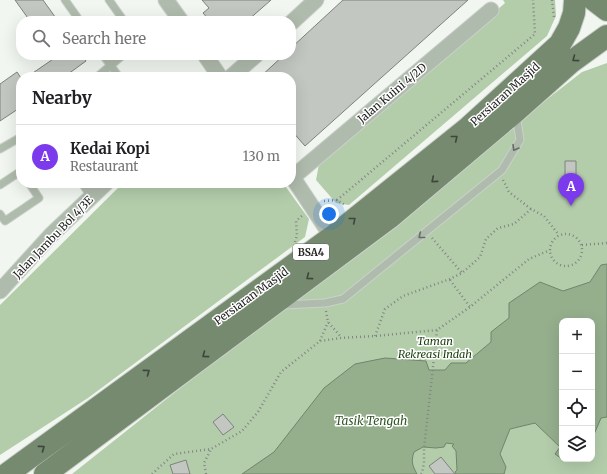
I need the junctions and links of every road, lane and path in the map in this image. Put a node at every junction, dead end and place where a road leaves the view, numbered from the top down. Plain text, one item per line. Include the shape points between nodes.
1 (65, 0) edge
2 (109, 0) edge
3 (166, 0) edge
4 (316, 0) edge
5 (533, 0) edge
6 (575, 0) edge
7 (594, 0) edge
8 (491, 10) dead end
9 (607, 10) edge
10 (76, 16) edge
11 (120, 16) edge
12 (177, 16) edge
13 (296, 18) edge
14 (607, 36) edge
15 (106, 60) edge
16 (117, 60) edge
17 (208, 60) edge
18 (250, 60) edge
19 (110, 66) junction
20 (103, 72) edge
21 (115, 72) edge
22 (217, 72) edge
23 (237, 72) edge
24 (516, 111) junction
25 (16, 140) edge
26 (0, 149) edge
27 (499, 172) junction
28 (296, 173) edge
29 (16, 174) edge
30 (296, 182) edge
31 (0, 185) edge
32 (32, 188) edge
33 (85, 188) edge
34 (101, 188) edge
35 (91, 197) junction
36 (337, 200) dead end
37 (531, 209) junction
38 (0, 214) edge
39 (426, 231) junction
40 (559, 235) junction
41 (332, 237) junction
42 (607, 243) edge
43 (582, 245) junction
44 (550, 250) junction
45 (462, 273) junction
46 (450, 279) junction
47 (0, 291) edge
48 (325, 303) junction
49 (272, 305) junction
50 (470, 306) junction
51 (328, 322) junction
52 (437, 330) junction
53 (375, 336) junction
54 (341, 338) junction
55 (320, 341) junction
56 (211, 449) junction
57 (64, 466) edge
58 (7, 474) edge
59 (45, 474) edge
60 (152, 474) edge
61 (206, 474) edge
62 (421, 474) edge

1 - 10 lane
2 - 11 lane
3 - 12 street
4 - 13 street
5 - 36 path via 534,34
41 -> 6 main road, Persiaran Masjid / BSA4 via 469,127 560,44 569,28
7 - 9 main road
8 - 28 street, Jalan Kuini 4/2D
14 -> 24 main road, Persiaran Masjid / BSA4 via 571,62
15 - 19 lane
16 - 19 lane
17 - 22 street
18 - 23 street
19 - 20 lane
19 - 21 lane
24 -> 27 lane via 520,140
24 -> 49 main road, Persiaran Masjid / BSA4 via 389,218
25 - 26 lane
27 - 37 path via 509,192
27 - 39 lane
29 - 31 lane
30 - 41 street
32 - 38 lane via 39,198 5,221
33 - 35 lane
34 - 35 street, Jalan Jambu Bol 4/3E
35 - 47 street, Jalan Jambu Bol 4/3E via 51,235
37 - 40 path via 544,216
37 - 45 path via 514,224 498,228 486,239 480,257
39 - 45 path
39 -> 48 lane via 343,299
40 - 43 path via 574,236
40 - 44 path via 551,243
58 -> 41 main road, Persiaran Masjid / BSA4
42 - 43 path
43 - 44 path via 581,258 574,265 561,266 551,257
44 - 50 path via 529,260
45 - 46 path
46 - 50 path
46 - 53 path via 403,296 385,309
48 - 49 lane
48 - 51 path
49 -> 57 main road, Persiaran Masjid / BSA4
50 - 52 path
51 - 54 path
51 - 55 path
52 - 53 path
52 - 62 path
53 - 54 path
54 - 55 path
55 - 56 path via 281,372 258,412 242,431
56 - 60 path via 174,454
56 - 61 path via 204,463
57 - 59 main road, Persiaran Masjid / BSA4

